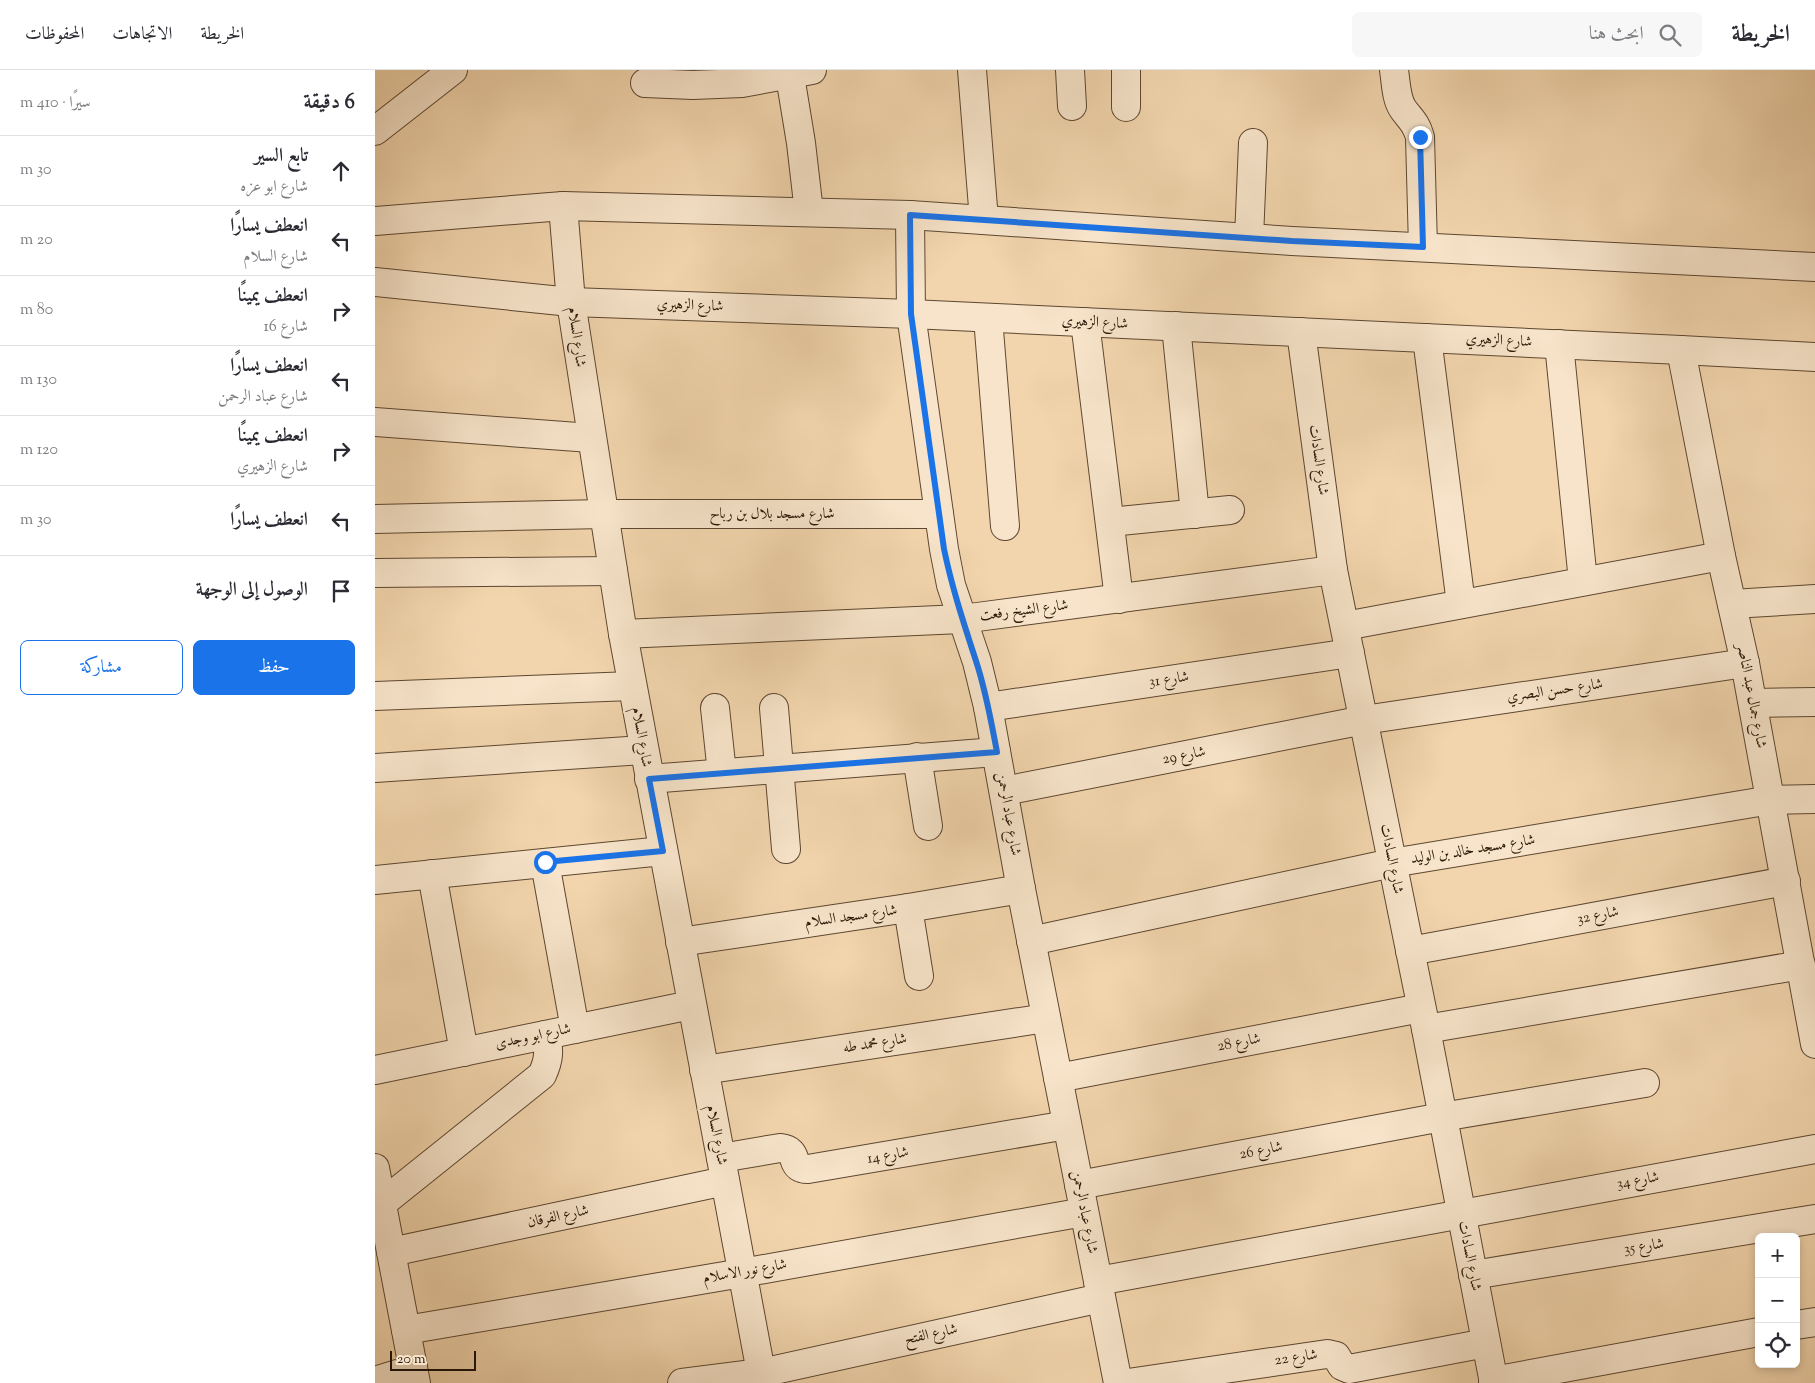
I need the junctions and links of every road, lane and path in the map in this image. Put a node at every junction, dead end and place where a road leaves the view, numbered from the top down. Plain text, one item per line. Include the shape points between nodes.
1 (453, 70) edge
2 (972, 70) edge
3 (1070, 70) edge
4 (1126, 70) edge
5 (1394, 70) edge
6 (797, 72) edge
7 (645, 83) dead end
8 (1072, 106) dead end
9 (1126, 107) dead end
10 (375, 131) edge
11 (1253, 143) dead end
12 (563, 206) junction
13 (809, 212) junction
14 (910, 215) junction
15 (984, 220) junction
16 (375, 221) edge
17 (1249, 238) junction
18 (1423, 247) junction
19 (1815, 267) edge
20 (375, 282) edge
21 (571, 302) junction
22 (911, 314) junction
23 (988, 318) junction
24 (1085, 322) junction
25 (1176, 326) junction
26 (1301, 332) junction
27 (1427, 338) junction
28 (1559, 344) junction
29 (1681, 350) junction
30 (1815, 358) edge
31 (375, 422) edge
32 (591, 438) junction
33 (1230, 510) dead end
34 (604, 514) junction
35 (939, 514) junction
36 (1195, 514) junction
37 (375, 519) edge
38 (1110, 522) junction
39 (1005, 526) dead end
40 (1721, 556) junction
41 (1333, 570) junction
42 (613, 571) junction
43 (375, 573) edge
44 (1583, 581) junction
45 (1119, 599) junction
46 (1815, 600) edge
47 (1461, 604) junction
48 (1733, 604) junction
49 (962, 619) junction
50 (1345, 626) junction
51 (623, 634) junction
52 (1350, 652) junction
53 (1745, 663) junction
54 (632, 686) junction
55 (375, 696) edge
56 (1753, 702) junction
57 (1815, 702) edge
58 (988, 707) junction
59 (715, 708) dead end
60 (774, 708) dead end
61 (1364, 720) junction
62 (643, 750) junction
63 (997, 752) junction
64 (917, 757) junction
65 (375, 768) edge
66 (779, 769) junction
67 (722, 773) junction
68 (649, 779) junction
69 (1003, 792) junction
70 (1815, 799) edge
71 (1771, 800) junction
72 (928, 826) dead end
73 (787, 849) dead end
74 (663, 851) junction
75 (545, 862) junction
76 (1392, 863) junction
77 (432, 874) junction
78 (375, 880) edge
79 (1785, 881) junction
80 (1021, 889) junction
81 (908, 908) junction
82 (1805, 926) edge
83 (1031, 941) junction
84 (680, 942) junction
85 (1410, 951) junction
86 (1801, 966) junction
87 (919, 976) dead end
88 (691, 1005) junction
89 (1046, 1018) junction
90 (1423, 1018) junction
91 (575, 1028) junction
92 (545, 1035) junction
93 (1815, 1044) edge
94 (464, 1052) junction
95 (375, 1070) edge
96 (704, 1070) junction
97 (1058, 1078) junction
98 (1645, 1083) dead end
99 (1442, 1117) junction
100 (1067, 1125) junction
101 (1815, 1149) edge
102 (375, 1168) edge
103 (723, 1169) junction
104 (1079, 1185) junction
105 (378, 1206) edge
106 (1084, 1212) junction
107 (1461, 1213) junction
108 (1815, 1219) edge
109 (391, 1252) junction
110 (742, 1273) junction
111 (1473, 1274) junction
112 (1099, 1290) junction
113 (1815, 1322) edge
114 (1800, 1324) edge
115 (406, 1330) junction
116 (1755, 1333) edge
117 (1486, 1343) junction
118 (415, 1376) edge
119 (762, 1378) edge
120 (375, 1381) edge
121 (1493, 1382) edge
122 (682, 1383) edge
123 (1118, 1383) edge
124 (1128, 1383) edge

1 - 10 street
2 - 15 street
3 - 8 street
4 - 9 street
5 - 18 street via 1399,101 1417,126 1420,137
6 - 7 street via 742,83 693,86
6 - 13 street
11 - 17 street
12 - 13 street
12 - 16 street
12 - 21 street, شارع السلام
13 - 14 street
14 - 15 street
14 - 22 street, شارع عباد الرحمن
15 - 17 street
17 - 18 street
18 - 19 street
20 - 21 street, شارع الزهيري
21 - 22 street, شارع الزهيري
21 - 32 street, شارع السلام
22 - 23 street, شارع الزهيري
22 - 35 street, شارع عباد الرحمن
23 - 24 street, شارع الزهيري
23 - 39 street
24 - 25 street, شارع الزهيري
24 - 38 street
25 - 26 street, شارع الزهيري
25 - 36 street
26 - 27 street, شارع الزهيري
26 - 41 street, شارع السادات
27 - 28 street, شارع الزهيري
27 - 47 street
28 - 29 street, شارع الزهيري
28 - 44 street
29 - 30 street, شارع الزهيري
29 - 40 street, شارع جمال عبد الناصر
31 - 32 street
32 - 34 street, شارع السلام
33 - 36 street
34 - 35 street, شارع مسجد بلال بن رباح
34 - 37 street, شارع مسجد بلال بن رباح
34 - 42 street, شارع السلام
35 - 49 street, شارع عباد الرحمن via 949,576
36 - 38 street
38 - 45 street
40 - 44 street
40 - 48 street, شارع جمال عبد الناصر
41 - 45 street, شارع الشيخ رفعت
41 - 50 street, شارع السادات
42 - 43 street
42 - 51 street, شارع السلام
44 - 47 street
45 - 49 street, شارع الشيخ رفعت
46 - 48 street
47 - 50 street
48 - 53 street, شارع جمال عبد الناصر
49 - 51 street, شارع الشيخ رفعت
49 - 58 street, شارع عباد الرحمن
50 - 52 street, شارع السادات
51 - 54 street, شارع السلام
52 - 58 street, شارع 31
52 - 61 street, شارع السادات
53 - 56 street, شارع جمال عبد الناصر
53 - 61 street, شارع حسن البصري
54 - 55 street
54 - 62 street, شارع السلام
56 - 57 street
56 - 71 street, شارع جمال عبد الناصر
58 - 63 street, شارع عباد الرحمن
59 - 67 street
60 - 66 street
61 - 69 street, شارع 29
61 - 76 street, شارع السادات
62 - 65 street
62 - 68 street, شارع السلام
63 - 64 street
63 - 69 street, شارع عباد الرحمن
64 - 66 street
64 - 72 street
66 - 67 street
66 - 73 street
67 - 68 street
68 - 74 street, شارع السلام
69 - 80 street, شارع عباد الرحمن
70 - 71 street, شارع مسجد خالد بن الوليد
71 - 76 street, شارع مسجد خالد بن الوليد
71 - 79 street, شارع جمال عبد الناصر
74 - 75 street
74 - 84 street, شارع السلام
75 - 77 street
75 - 91 street
76 - 83 street, شارع مسجد خالد بن الوليد
76 - 85 street, شارع السادات
77 - 78 street
77 - 94 street
79 - 82 street, شارع جمال عبد الناصر
79 - 85 street, شارع 32
80 - 81 street, شارع مسجد السلام
80 - 83 street, شارع عباد الرحمن
81 - 84 street, شارع مسجد السلام
81 - 87 street
82 - 86 street, شارع جمال عبد الناصر
83 - 89 street, شارع عباد الرحمن
84 - 88 street, شارع السلام
85 - 90 street, شارع السادات
86 - 90 street, شارع 28
86 - 93 street, شارع جمال عبد الناصر
88 - 91 street, شارع ابو وجدى
88 - 96 street, شارع السلام
89 - 96 street, شارع محمد طه
89 - 97 street, شارع عباد الرحمن
90 - 97 street, شارع 28
90 - 99 street, شارع السادات
91 - 92 street, شارع ابو وجدى
92 - 94 street, شارع ابو وجدى
92 - 105 street via 549,1048 548,1062 542,1074
94 - 95 street, شارع ابو وجدى
96 - 103 street, شارع السلام
97 - 100 street, شارع عباد الرحمن
98 - 99 street, شارع 26
99 - 104 street, شارع 26
99 - 107 street, شارع السادات
100 - 103 street, شارع 14 via 808,1169 795,1164 792,1152 787,1148 780,1148
100 - 104 street, شارع عباد الرحمن
101 - 107 street, شارع 34
102 - 105 street
103 - 109 street, شارع الفرقان
103 - 110 street, شارع السلام
104 - 106 street, شارع عباد الرحمن
105 - 109 street
106 - 110 street, شارع نور الاسلام
106 - 112 street, شارع عباد الرحمن
107 - 111 street, شارع السادات
107 - 112 street, شارع 34
108 - 111 street, شارع 35
109 - 115 street
110 - 115 street, شارع نور الاسلام
110 - 119 street, شارع السلام
111 - 117 street, شارع السادات
112 - 119 street, شارع الفتح
112 - 123 street, شارع عباد الرحمن
113 - 114 street
115 - 118 street
116 - 121 street
117 - 121 street, شارع السادات
117 - 124 street, شارع 22 via 1349,1369 1342,1366 1336,1356 1327,1354
118 - 120 street
119 - 122 street, شارع الفتح

